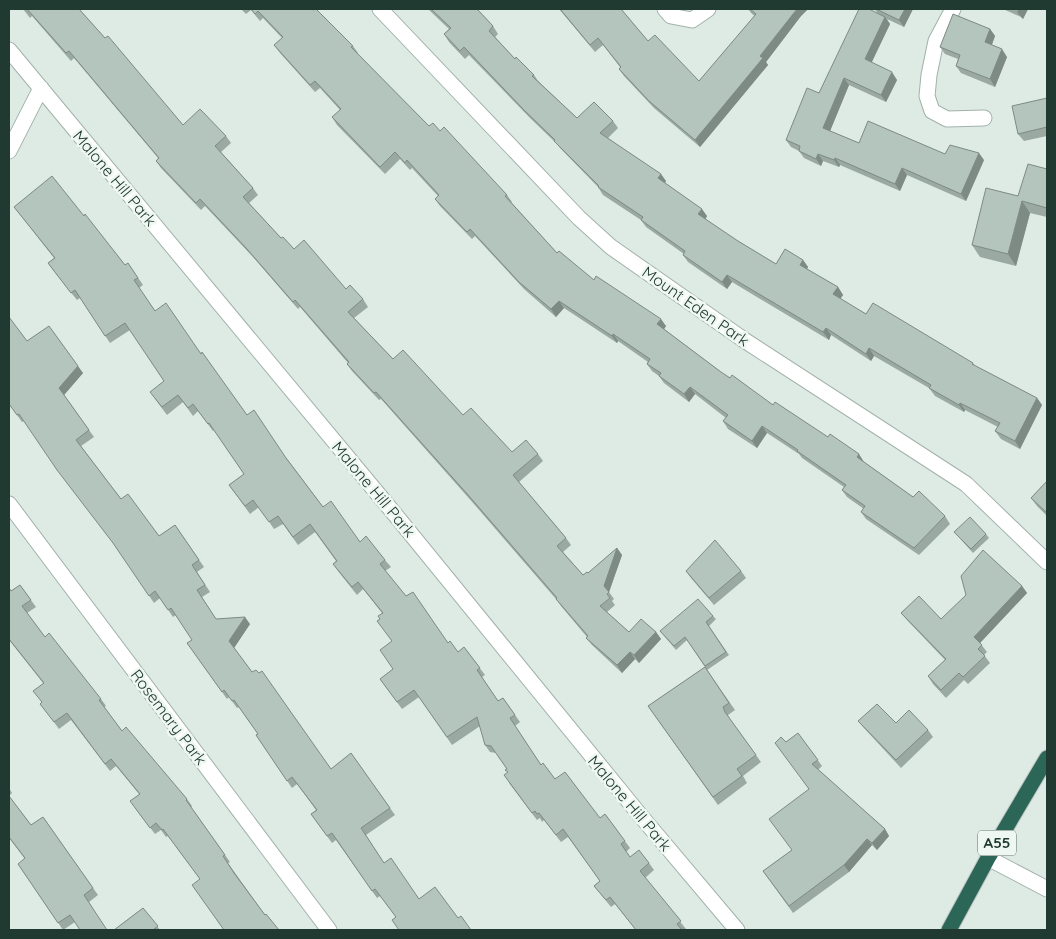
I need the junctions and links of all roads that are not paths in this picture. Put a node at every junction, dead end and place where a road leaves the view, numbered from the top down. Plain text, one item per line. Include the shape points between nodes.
1 (380, 9) edge
2 (664, 9) edge
3 (708, 9) edge
4 (953, 9) edge
5 (9, 50) edge
6 (41, 88) junction
7 (984, 118) dead end
8 (9, 150) edge
9 (9, 504) edge
10 (1047, 562) edge
11 (1047, 758) edge
12 (988, 858) junction
13 (1047, 889) edge
14 (329, 930) edge
15 (737, 930) edge
16 (949, 930) edge

1 - 10 street, Mount Eden Park via 610,247 744,340 966,484
2 - 3 street via 671,16 692,20
4 - 7 street via 936,41 927,96 932,111 946,119
5 - 6 street, Malone Hill Park
6 - 8 street
6 - 15 street, Malone Hill Park
9 - 14 street, Rosemary Park
11 - 12 highway, A55
12 - 13 street
12 - 16 highway, A55

